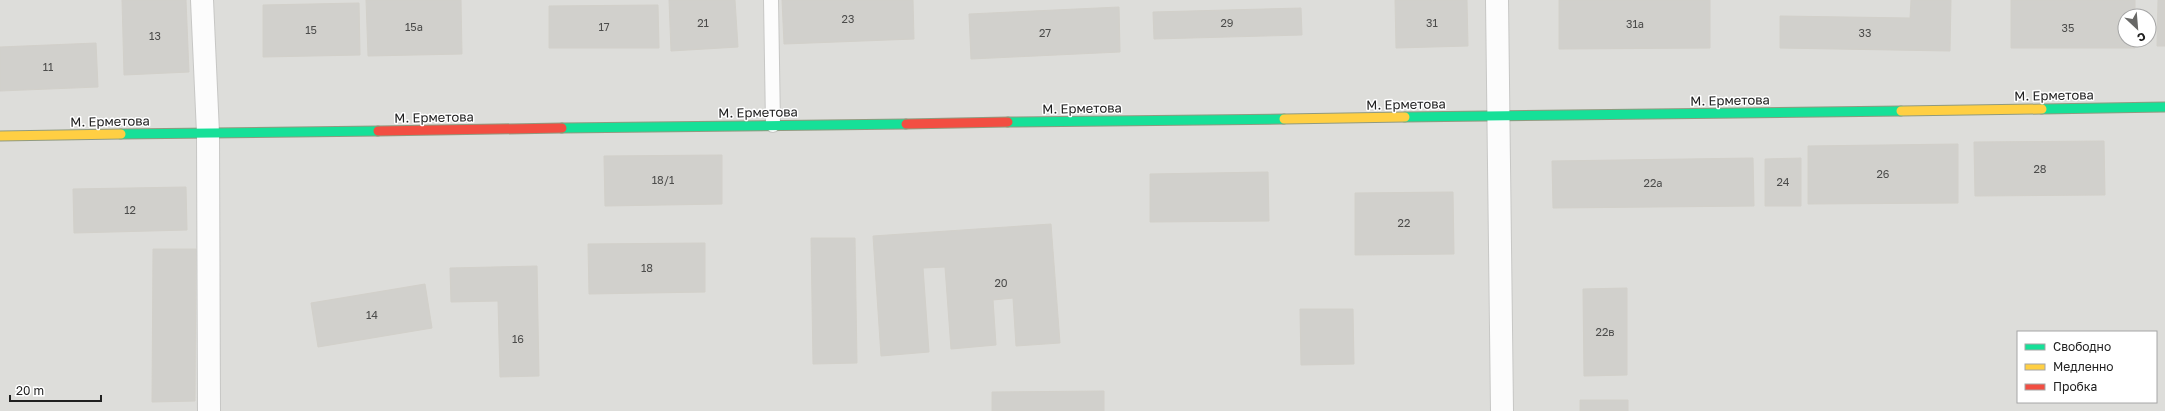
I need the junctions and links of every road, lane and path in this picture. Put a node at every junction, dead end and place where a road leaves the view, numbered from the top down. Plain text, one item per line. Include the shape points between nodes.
1 (202, 0) edge
2 (771, 0) edge
3 (1497, 0) edge
4 (2165, 107) edge
5 (1500, 116) junction
6 (773, 125) junction
7 (208, 133) junction
8 (0, 136) edge
9 (209, 411) edge
10 (1502, 411) edge

1 - 7 street
2 - 6 lane
3 - 5 street
4 - 5 street, М. Ерметова
5 - 6 street, М. Ерметова
5 - 10 street
6 - 7 street, М. Ерметова
7 - 8 street, М. Ерметова
7 - 9 street

